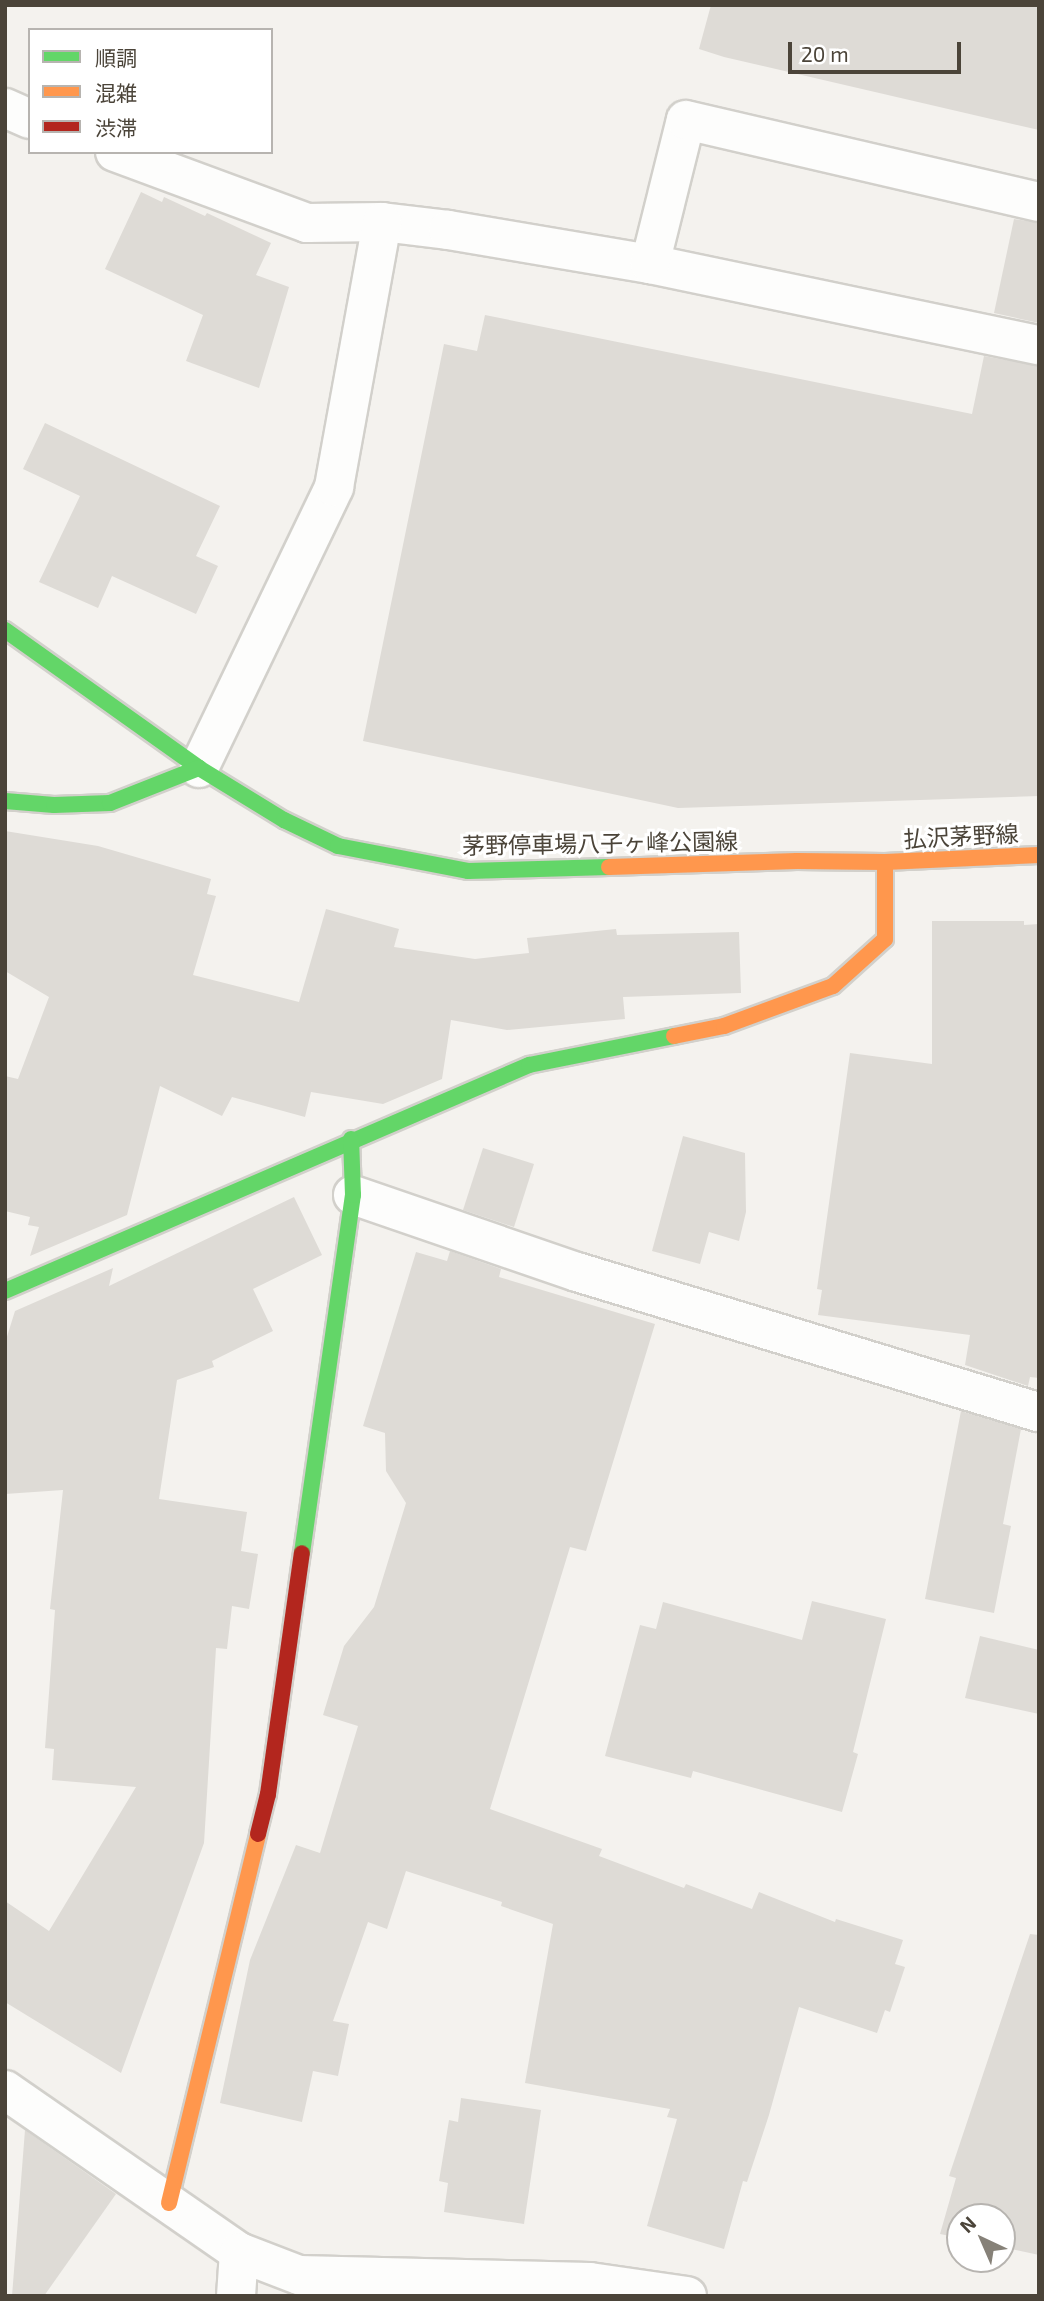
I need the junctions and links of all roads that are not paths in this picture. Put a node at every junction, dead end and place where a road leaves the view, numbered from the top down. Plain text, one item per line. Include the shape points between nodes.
1 (5, 108) edge
2 (28, 118) edge
3 (120, 154) edge
4 (1039, 202) edge
5 (382, 222) junction
6 (650, 264) junction
7 (1039, 345) edge
8 (5, 630) edge
9 (199, 768) junction
10 (5, 801) edge
11 (1039, 855) edge
12 (885, 862) junction
13 (351, 1139) junction
14 (353, 1195) junction
15 (5, 1291) edge
16 (1039, 1412) edge
17 (5, 2090) edge
18 (169, 2203) junction
19 (239, 2252) junction
20 (236, 2296) edge
21 (687, 2296) edge

1 - 2 street
3 - 5 street via 307,223
4 - 6 street via 686,120
5 - 6 street
5 - 9 street via 334,487
6 - 7 street
8 - 9 street, 茅野停車場八子ヶ峰公園線
9 - 10 street via 110,803
9 - 12 street, 茅野停車場八子ヶ峰公園線 via 284,820 338,846 468,871
11 - 12 street, 払沢茅野線
12 - 13 street via 885,939 833,986 724,1026 529,1065
13 - 14 street
13 - 15 street
14 - 16 street via 590,1276
14 - 18 street via 268,1794
17 - 18 street
18 - 19 street
19 - 20 street
19 - 21 street via 299,2275 590,2282

